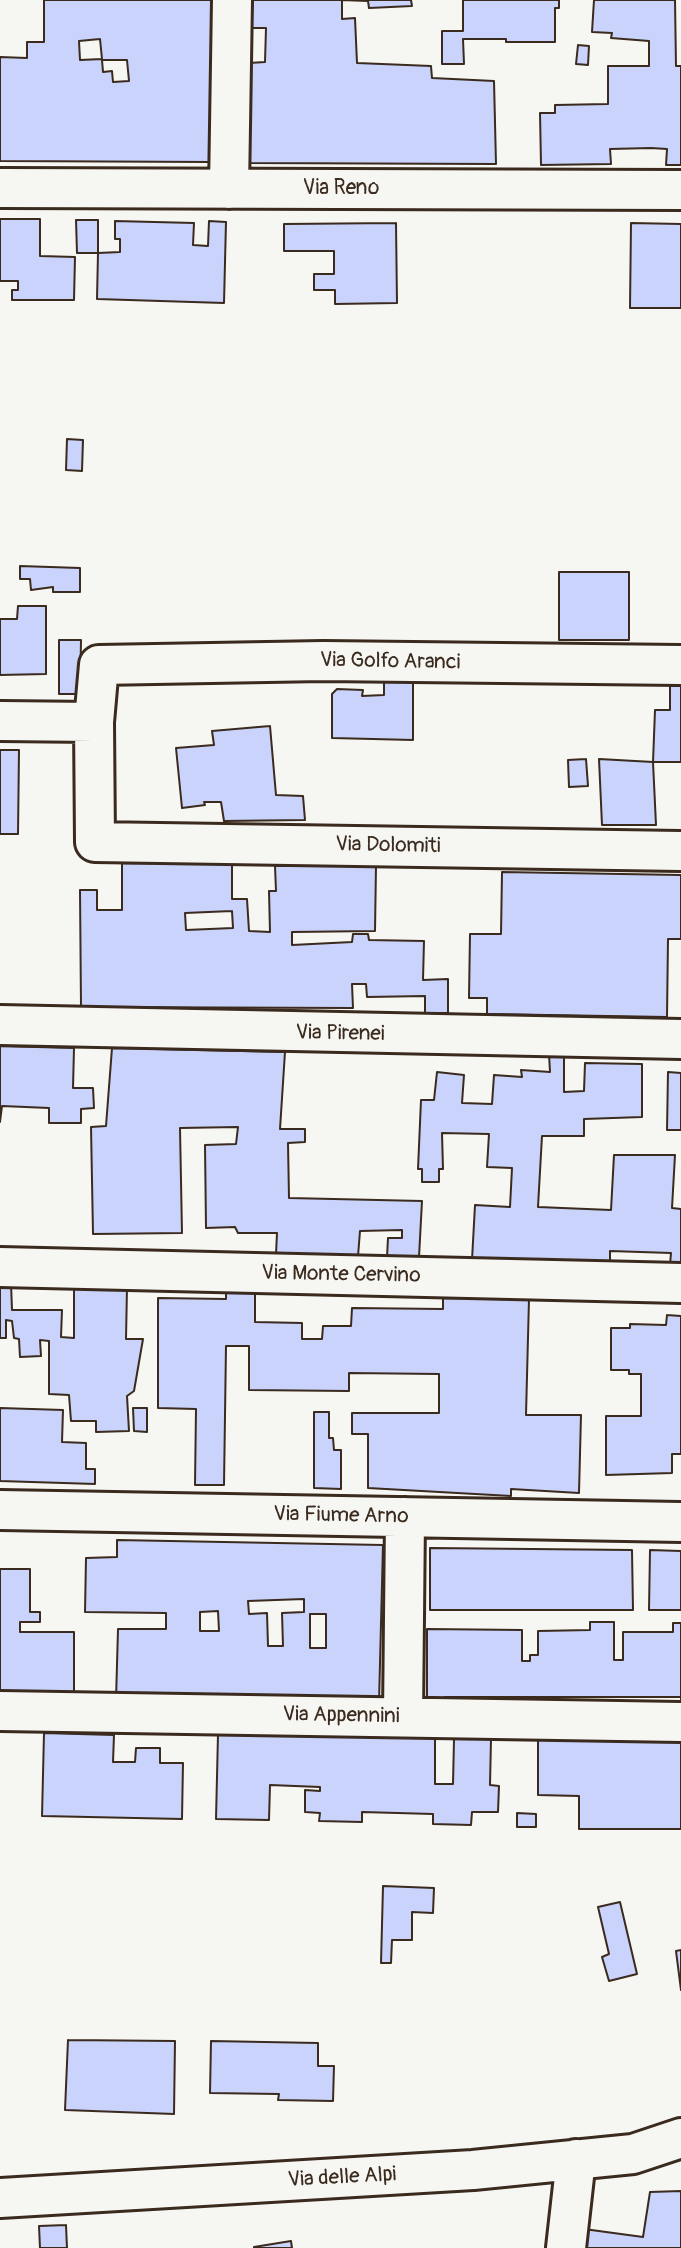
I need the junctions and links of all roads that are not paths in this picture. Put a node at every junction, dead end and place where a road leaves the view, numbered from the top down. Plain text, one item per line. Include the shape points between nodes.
1 (232, 0) edge
2 (0, 188) edge
3 (229, 188) junction
4 (681, 190) edge
5 (681, 665) edge
6 (0, 721) edge
7 (94, 722) junction
8 (681, 851) edge
9 (0, 1026) edge
10 (681, 1039) edge
11 (0, 1267) edge
12 (681, 1283) edge
13 (0, 1510) edge
14 (405, 1517) junction
15 (681, 1522) edge
16 (0, 1712) edge
17 (403, 1717) junction
18 (681, 1721) edge
19 (681, 2138) edge
20 (576, 2160) junction
21 (0, 2198) edge
22 (566, 2248) edge

1 - 3 street
2 - 3 street, Via Reno
3 - 4 street, Via Reno
5 - 7 street, Via Golfo Aranci via 323,661 99,665
6 - 7 street
7 - 8 street, Via Dolomiti via 95,842
9 - 10 street, Via Pirenei
11 - 12 street, Via Monte Cervino
13 - 14 street, Via Fiume Arno
14 - 15 street, Via Fiume Arno
14 - 17 street
16 - 17 street, Via Appennini
17 - 18 street, Via Appennini
19 - 20 street, Via delle Alpi via 634,2154
20 - 21 street, Via delle Alpi via 473,2171
20 - 22 street

